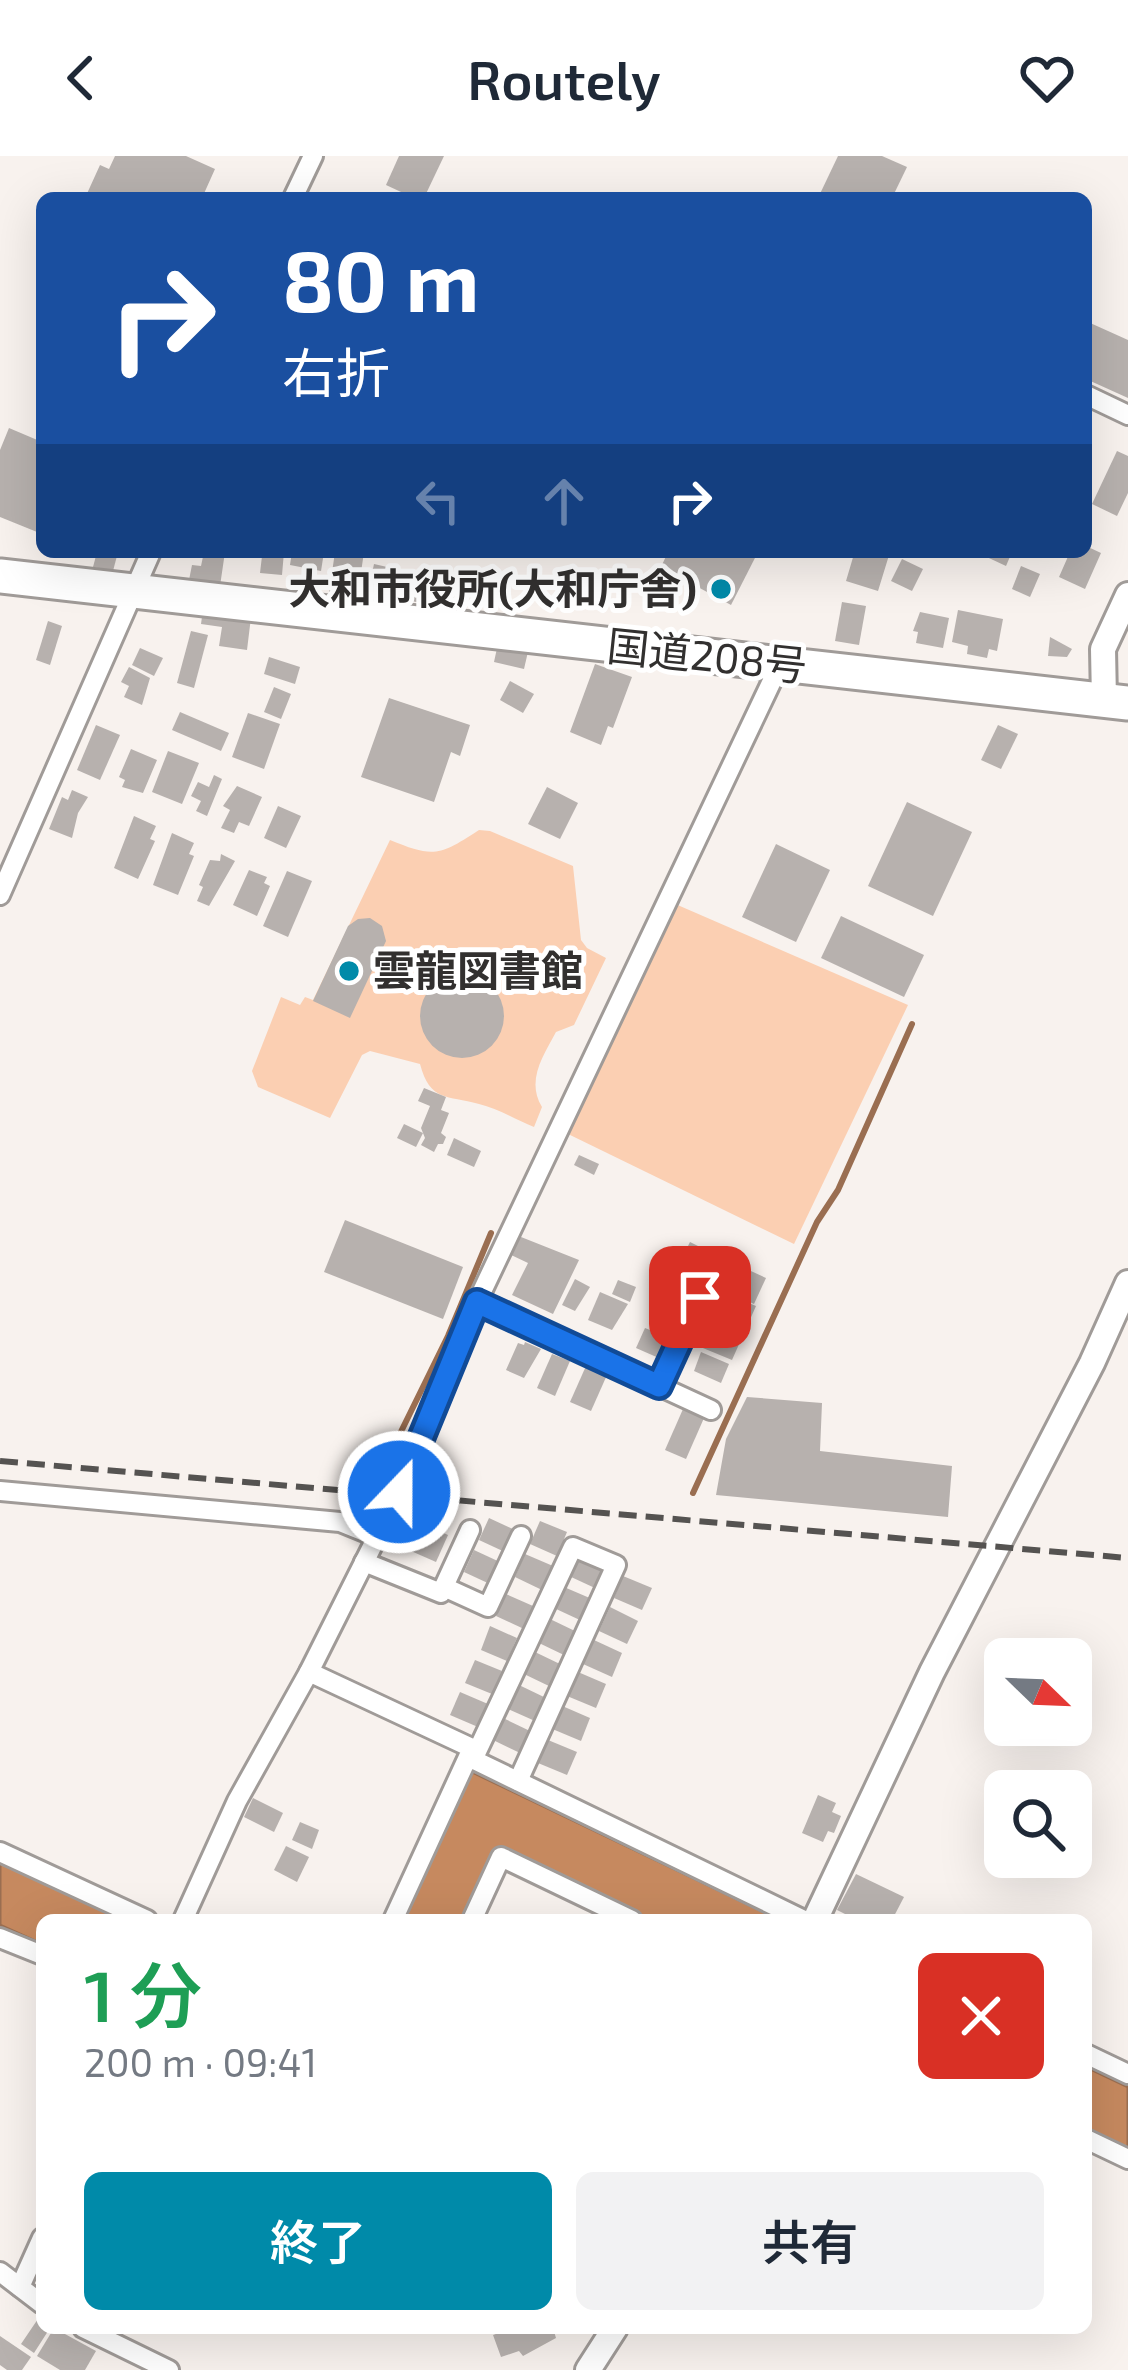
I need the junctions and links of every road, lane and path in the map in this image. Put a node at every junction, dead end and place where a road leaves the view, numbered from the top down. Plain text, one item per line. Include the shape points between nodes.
1 (313, 156) edge
2 (296, 192) edge
3 (1092, 398) edge
4 (1128, 415) edge
5 (149, 558) edge
6 (0, 576) edge
7 (135, 592) junction
8 (1128, 595) edge
9 (780, 664) junction
10 (1116, 701) edge
11 (0, 895) edge
12 (1128, 1283) edge
13 (700, 1297) dead end
14 (477, 1302) junction
15 (659, 1386) junction
16 (711, 1410) dead end
17 (0, 1491) edge
18 (470, 1530) dead end
19 (521, 1536) dead end
20 (377, 1538) junction
21 (364, 1562) junction
22 (444, 1587) junction
23 (309, 1672) junction
24 (475, 1755) junction
25 (518, 1781) junction
26 (0, 1852) edge
27 (134, 1914) edge
28 (186, 1914) edge
29 (396, 1914) edge
30 (475, 1914) edge
31 (620, 1914) edge
32 (792, 1914) edge
33 (818, 1914) edge
34 (0, 1938) edge
35 (36, 1953) edge
36 (1092, 2057) edge
37 (1128, 2074) edge
38 (1092, 2142) edge
39 (1128, 2159) edge
40 (36, 2251) edge
41 (0, 2272) edge
42 (20, 2287) junction
43 (36, 2299) edge
44 (95, 2334) edge
45 (611, 2334) edge
46 (169, 2370) edge
47 (588, 2370) edge

1 - 2 street
3 - 4 street
5 - 7 street
6 - 7 highway, 国道208号
7 - 9 highway, 国道208号
7 - 11 street
8 - 10 street via 1103,649
9 - 10 highway, 国道208号
9 - 14 street
12 - 33 street
13 - 15 street
14 - 15 street
14 - 20 street
15 - 16 street
17 - 20 street via 340,1522
18 - 22 street
19 - 22 street via 488,1607
20 - 21 street
21 - 22 street via 441,1594
21 - 23 street
23 - 24 street
23 - 28 street
24 - 25 street
24 - 25 street via 573,1547 616,1565
24 - 29 street
25 - 32 street
26 - 27 street
30 - 31 street via 501,1857
34 - 35 street
36 - 37 street
38 - 39 street
40 - 42 street
41 - 42 street
42 - 43 street
44 - 46 street
45 - 47 street

